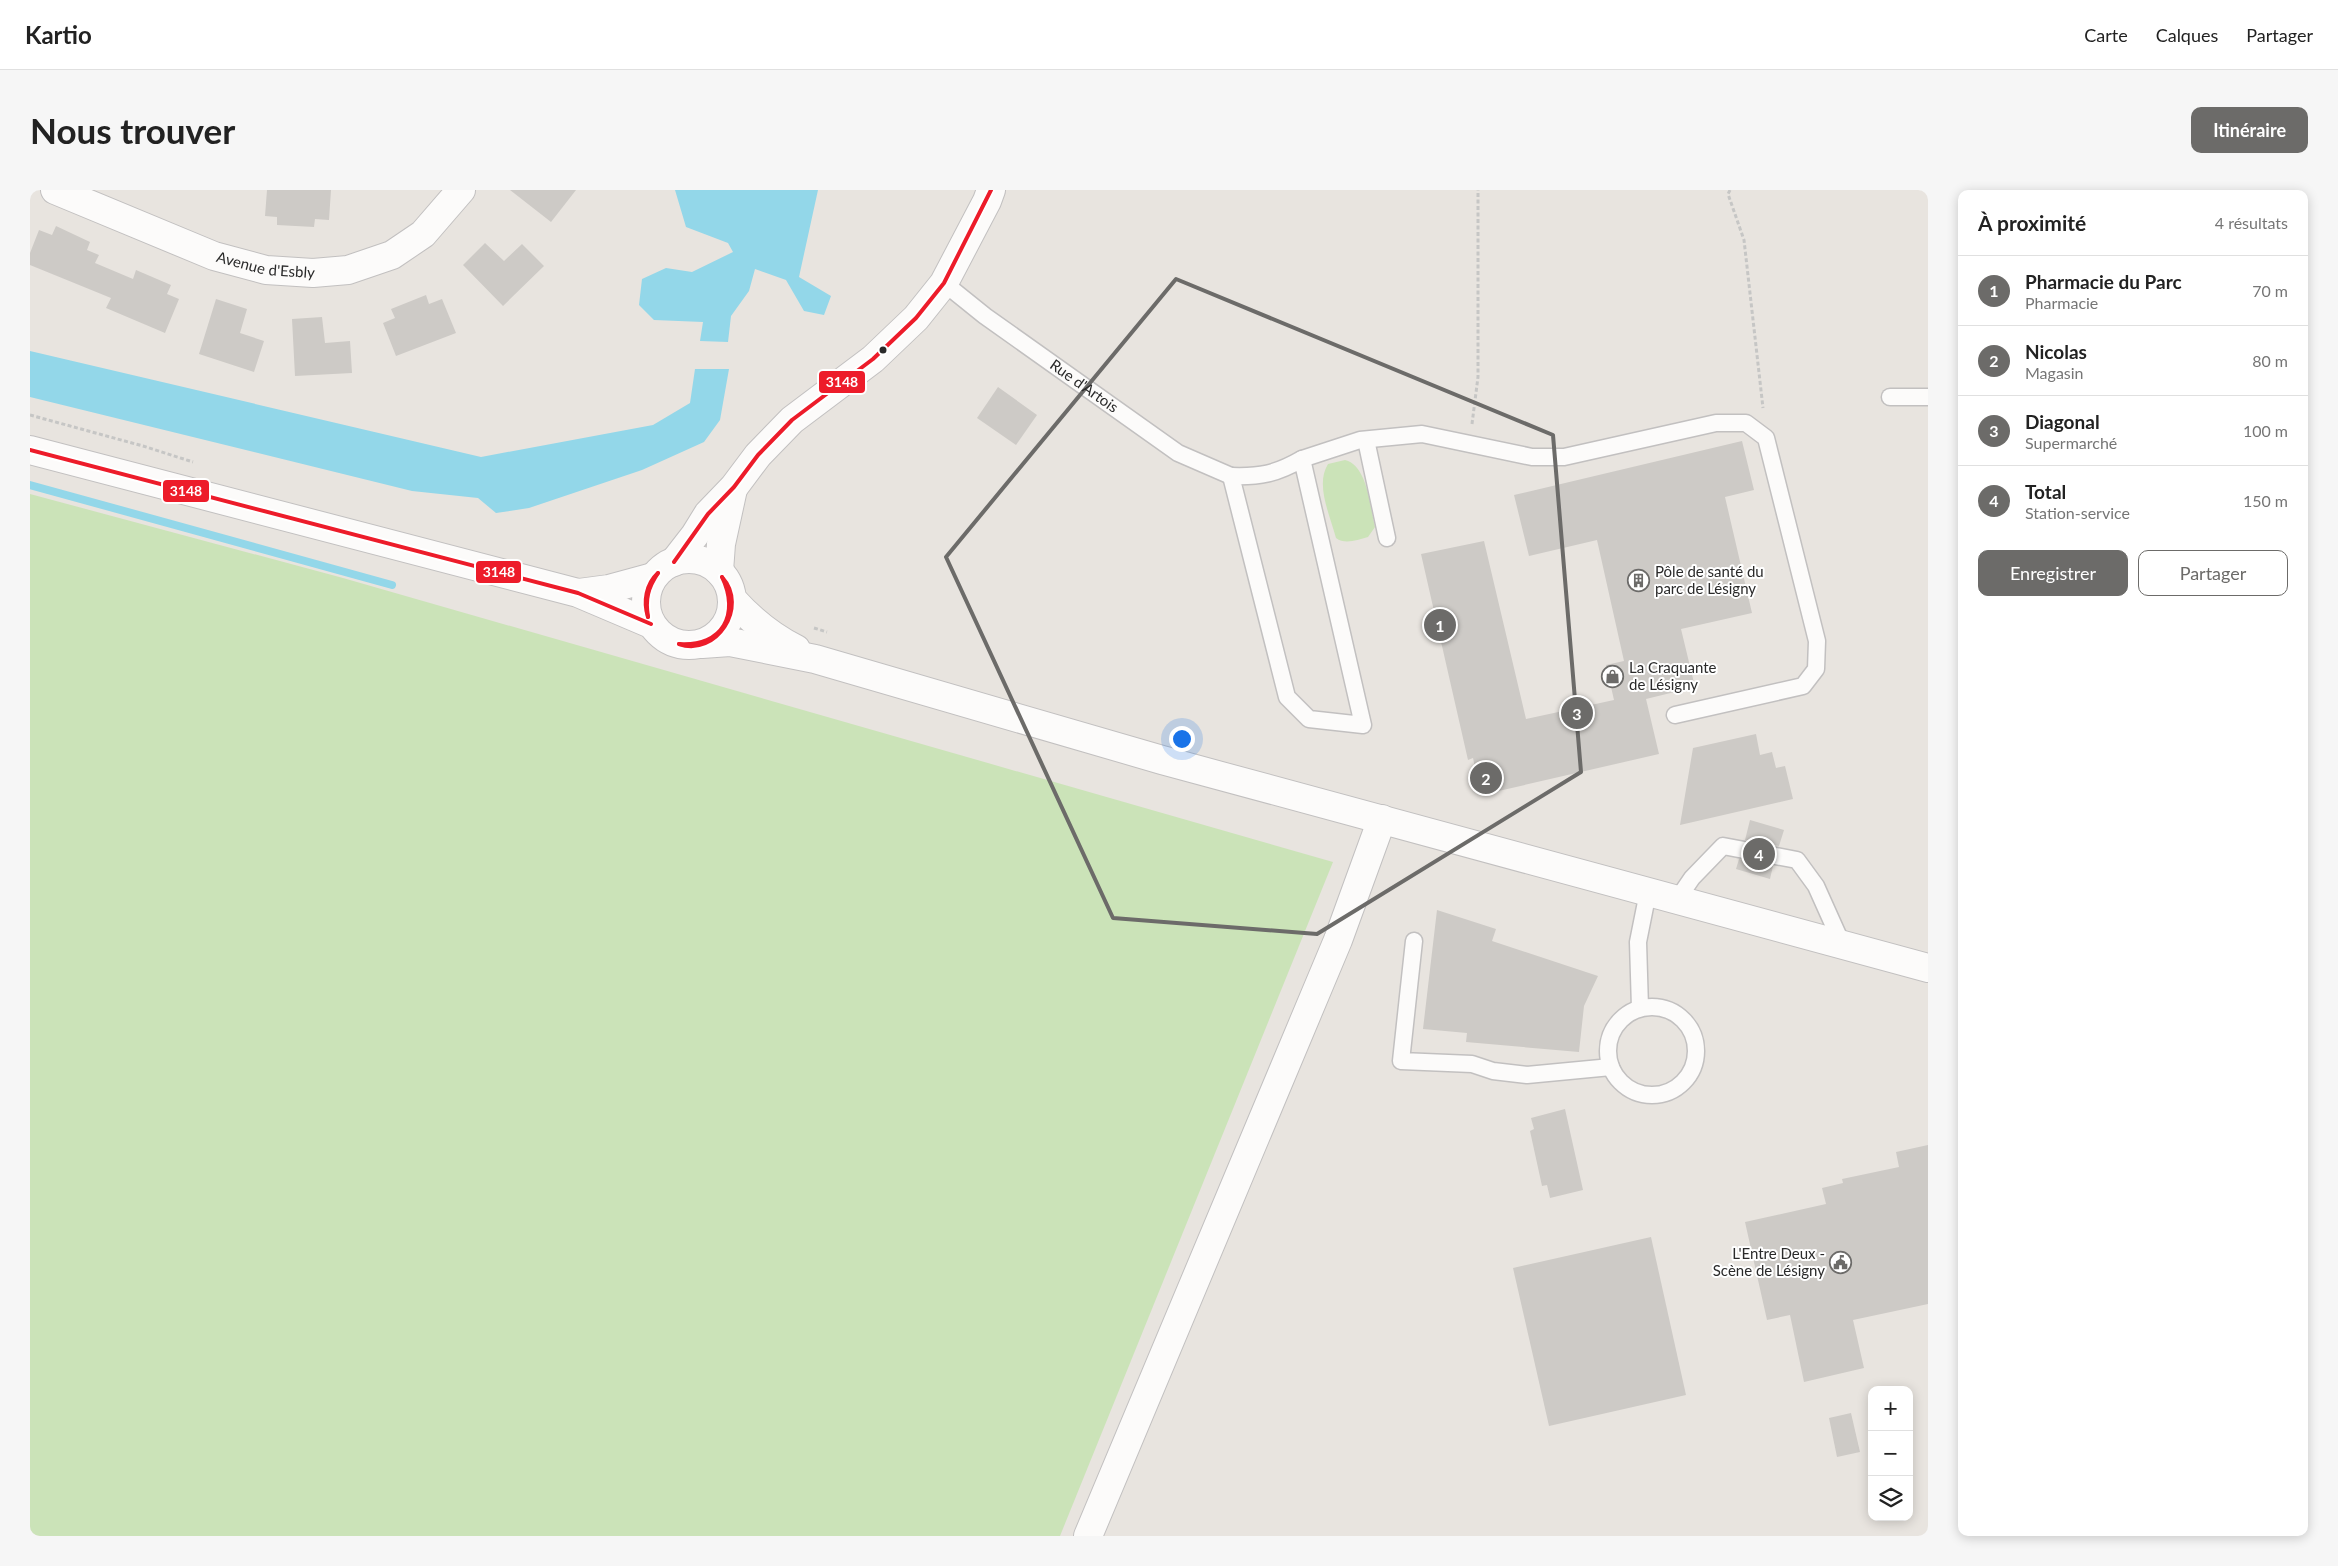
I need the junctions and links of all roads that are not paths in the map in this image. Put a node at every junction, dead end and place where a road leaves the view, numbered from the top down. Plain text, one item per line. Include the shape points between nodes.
1 (55, 190) edge
2 (461, 190) edge
3 (991, 190) edge
4 (944, 283) junction
5 (1927, 396) edge
6 (1890, 397) dead end
7 (1366, 440) junction
8 (30, 450) edge
9 (1302, 459) junction
10 (1231, 476) junction
11 (734, 487) junction
12 (1387, 538) dead end
13 (664, 570) junction
14 (719, 571) junction
15 (578, 593) junction
16 (732, 599) junction
17 (651, 624) junction
18 (702, 644) junction
19 (815, 659) junction
20 (1675, 715) dead end
21 (1382, 819) junction
22 (1648, 892) junction
23 (1677, 900) junction
24 (1414, 941) dead end
25 (1842, 944) junction
26 (1928, 968) edge
27 (1640, 1008) junction
28 (1611, 1067) junction
29 (1088, 1536) edge

1 - 2 street, Avenue d'Esbly via 214,256 266,270 313,273 348,270 392,255 423,234
3 - 4 street
4 - 10 lane, Rue d'Artois via 985,316 1178,453
4 - 11 street via 916,318 873,359 792,420 758,455
5 - 6 lane
7 - 9 lane
7 - 12 lane
7 - 20 lane via 1422,434 1532,457 1564,457 1716,423 1746,423 1766,438 1817,641 1816,669 1804,686
8 - 15 street
9 - 10 lane via 1282,471 1257,477
9 - 10 lane via 1363,725 1309,719 1287,697
11 - 13 street
11 - 14 street via 722,537
13 - 14 street via 686,559 698,560
13 - 15 street via 609,589
13 - 17 street via 645,600
14 - 16 street
15 - 17 street
16 - 18 street via 724,627
16 - 19 street via 774,637
17 - 18 street via 672,643
18 - 19 street via 730,642
19 - 21 street via 1162,760
21 - 22 street
21 - 29 street via 1338,940
22 - 23 street
22 - 27 lane via 1638,942
23 - 25 street
23 - 25 lane via 1692,878 1723,846 1797,860 1816,886
24 - 28 lane via 1401,1061 1472,1064 1493,1071 1526,1075
25 - 26 street
27 - 28 lane via 1626,1015 1613,1032 1608,1053
27 - 28 lane via 1669,1010 1682,1018 1696,1044 1692,1072 1683,1084 1657,1096 1642,1095 1629,1089 1618,1080

